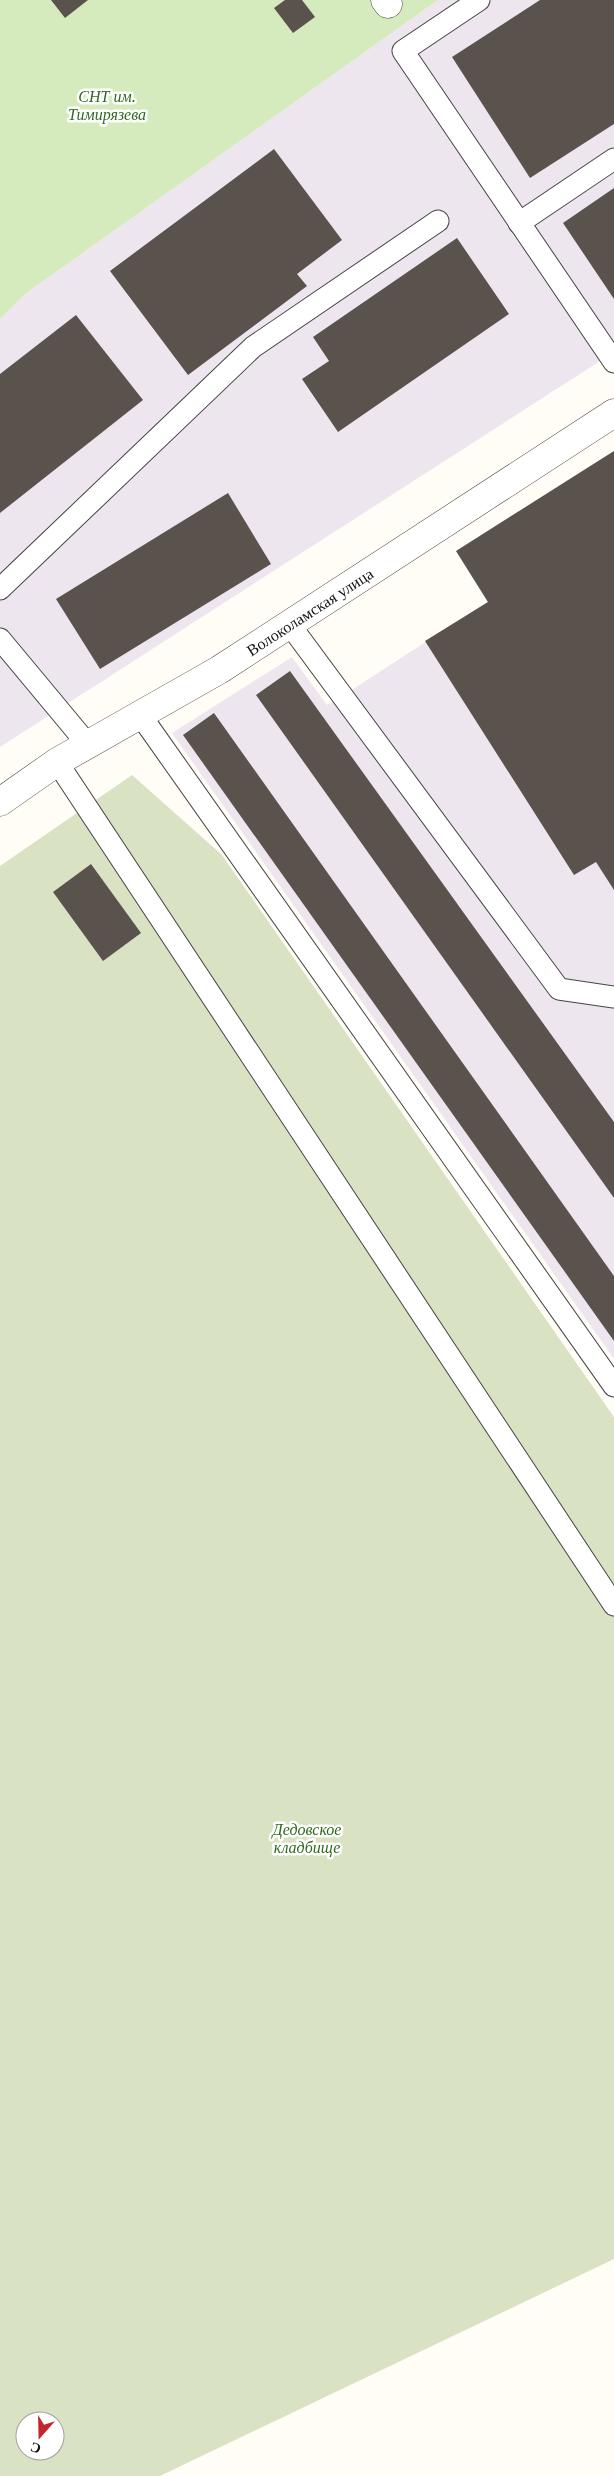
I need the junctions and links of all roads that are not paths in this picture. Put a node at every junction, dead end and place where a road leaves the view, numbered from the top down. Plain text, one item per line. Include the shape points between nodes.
1 (479, 0) edge
2 (614, 159) edge
3 (438, 221) dead end
4 (520, 223) junction
5 (614, 362) edge
6 (614, 413) edge
7 (0, 589) edge
8 (290, 626) junction
9 (0, 640) edge
10 (141, 716) junction
11 (89, 746) junction
12 (57, 762) junction
13 (0, 802) edge
14 (614, 997) edge
15 (614, 1386) edge
16 (614, 1605) edge

1 - 4 lane via 403,51
2 - 4 lane
3 - 7 lane via 253,347
4 - 5 lane
6 - 8 street, Волоколамская улица
8 - 10 street, Волоколамская улица
8 - 14 lane via 559,989
9 - 11 lane
10 - 11 street, Волоколамская улица
10 - 15 lane
11 - 12 street, Волоколамская улица
12 - 13 street, Волоколамская улица
12 - 16 lane

